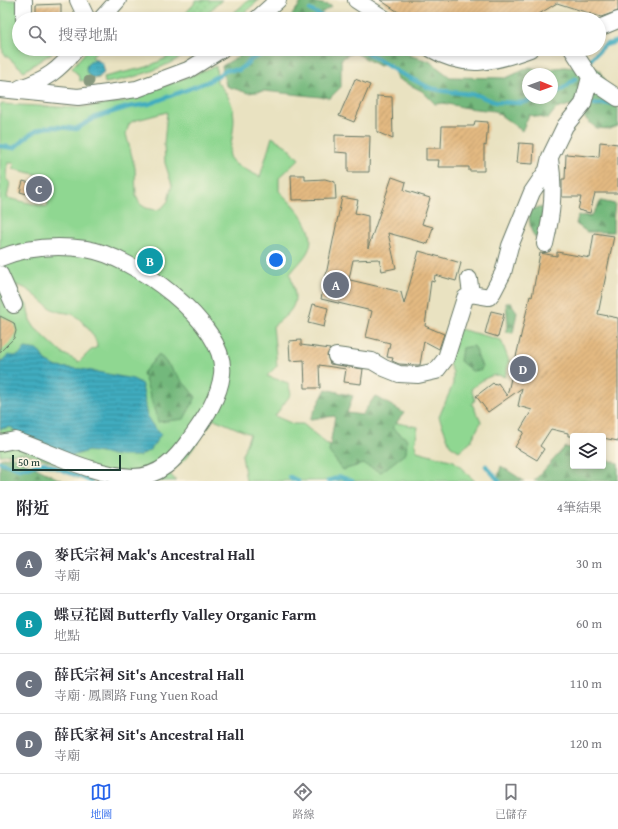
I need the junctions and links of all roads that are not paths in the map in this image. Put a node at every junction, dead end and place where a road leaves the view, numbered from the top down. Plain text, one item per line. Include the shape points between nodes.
1 (24, 0) edge
2 (118, 0) edge
3 (278, 0) edge
4 (356, 0) edge
5 (24, 12) edge
6 (107, 12) edge
7 (265, 12) edge
8 (374, 12) edge
9 (618, 20) edge
10 (606, 25) edge
11 (71, 56) edge
12 (211, 56) edge
13 (448, 56) edge
14 (511, 56) edge
15 (577, 56) edge
16 (591, 80) junction
17 (6, 90) edge
18 (617, 96) edge
19 (550, 157) junction
20 (545, 244) dead end
21 (0, 258) edge
22 (0, 274) edge
23 (14, 305) dead end
24 (336, 356) dead end
25 (0, 443) edge

1 - 5 street
2 - 6 street
3 - 7 street
4 - 8 street
9 - 10 street
11 - 17 street via 62,67 40,82
12 - 17 street via 188,70 137,89 78,97
13 - 14 street via 457,60 482,63
15 - 16 street
16 - 18 street
16 - 19 street via 583,104 565,126
19 - 20 street via 553,209
19 - 24 street via 546,170 532,192 494,292 489,297 470,287 446,358 436,371 418,375 399,374 372,361
21 - 25 street via 15,252 52,247 88,249 130,264 170,290 201,322 214,341 221,360 222,374 207,414 177,458 160,471 134,477 104,474 15,440
22 - 23 street

